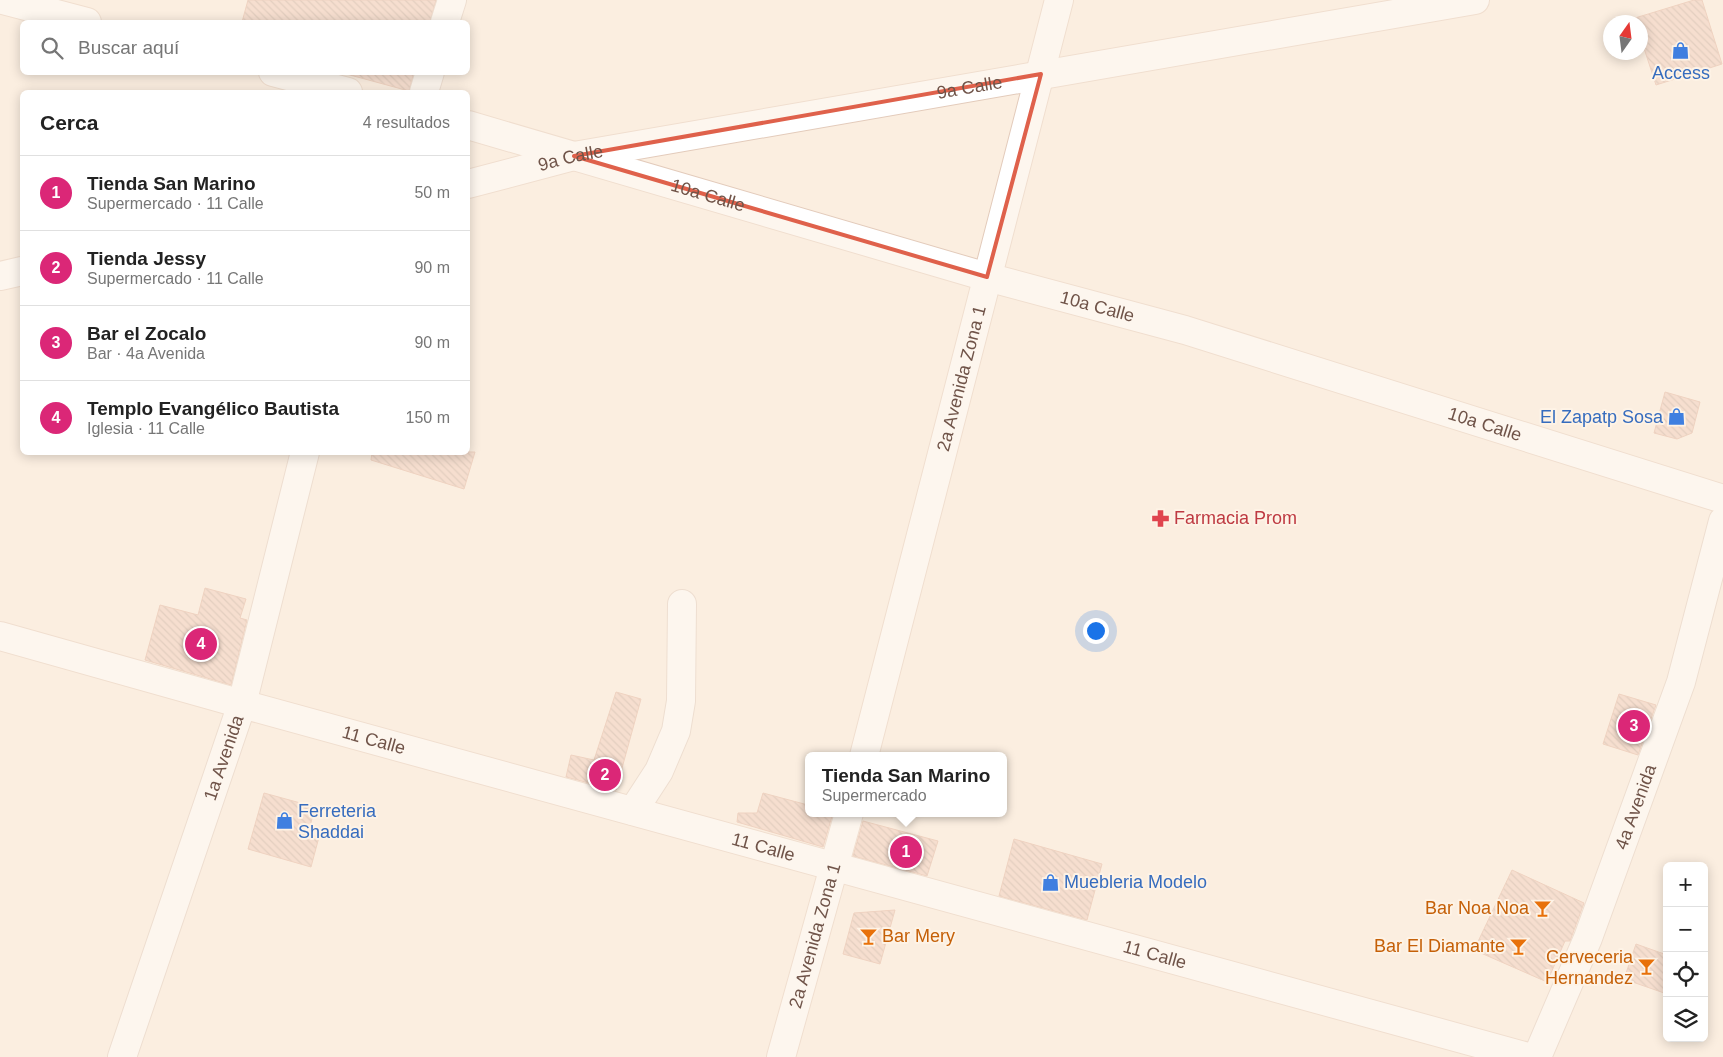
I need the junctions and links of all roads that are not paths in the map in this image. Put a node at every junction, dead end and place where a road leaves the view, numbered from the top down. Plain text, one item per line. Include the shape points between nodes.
1 (2, 0) edge
2 (452, 0) edge
3 (1059, 0) edge
4 (1475, 0) edge
5 (79, 20) edge
6 (446, 20) edge
7 (1040, 74) junction
8 (284, 75) edge
9 (429, 75) edge
10 (340, 90) edge
11 (425, 90) edge
12 (470, 127) edge
13 (574, 156) junction
14 (470, 183) edge
15 (20, 271) edge
16 (0, 276) edge
17 (987, 276) junction
18 (304, 455) edge
19 (1723, 500) edge
20 (1723, 521) edge
21 (682, 604) dead end
22 (0, 636) edge
23 (242, 704) junction
24 (865, 752) edge
25 (633, 811) junction
26 (848, 817) edge
27 (835, 867) junction
28 (122, 1057) edge
29 (782, 1057) edge
30 (1528, 1057) edge
31 (1537, 1057) edge

1 - 5 street
2 - 6 street
3 - 7 street, 2a Avenida Zona 1
4 - 7 street, 9a Calle
7 - 13 street, 9a Calle
7 - 17 street, 2a Avenida Zona 1
8 - 10 street
9 - 11 street
12 - 13 street, 10a Calle
13 - 14 street, 9a Calle
13 - 17 street, 10a Calle
15 - 16 street
17 - 19 street, 10a Calle via 1185,330
17 - 24 street, 2a Avenida Zona 1
18 - 23 street, 1a Avenida
20 - 31 street, 4a Avenida via 1681,682 1588,938
21 - 25 street via 680,701 676,731 659,771
22 - 23 street, 11 Calle
23 - 25 street, 11 Calle
23 - 28 street, 1a Avenida
25 - 27 street, 11 Calle
26 - 27 street, 2a Avenida Zona 1
27 - 29 street, 2a Avenida Zona 1
27 - 30 street, 11 Calle

